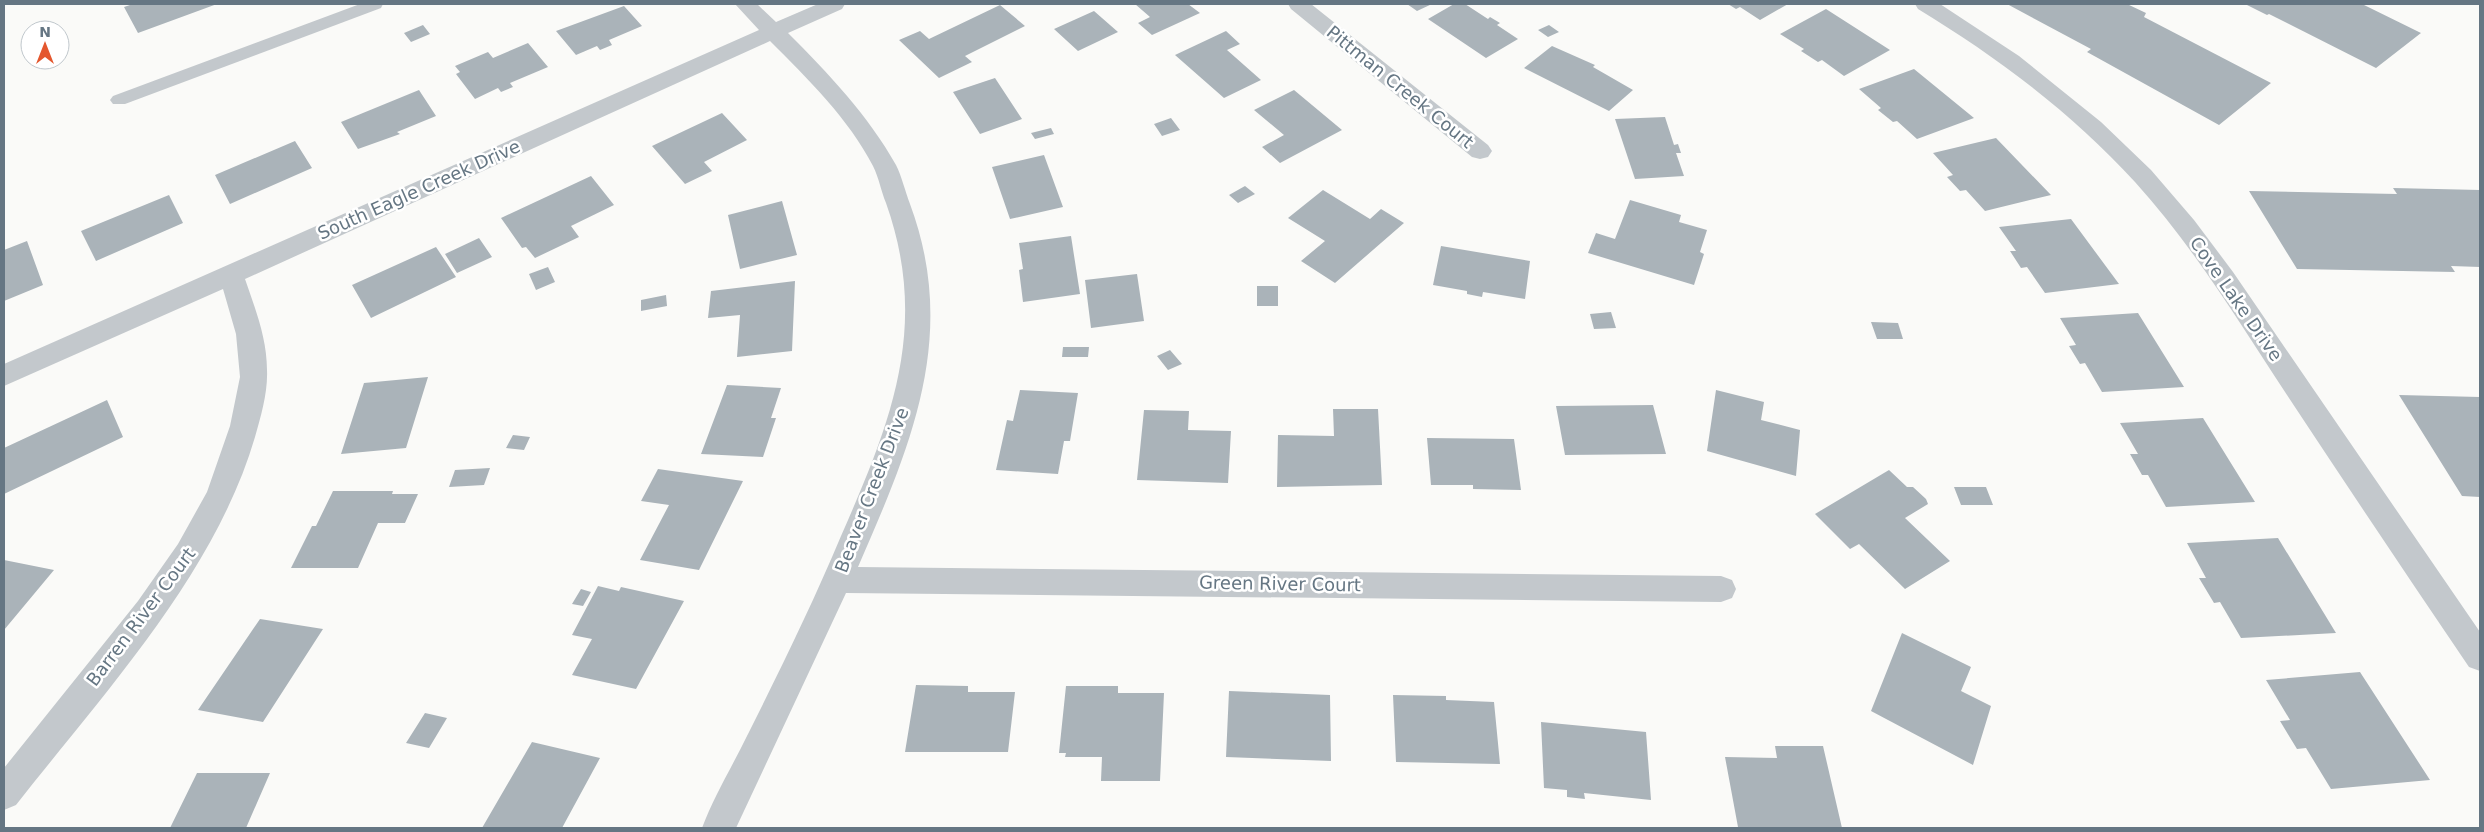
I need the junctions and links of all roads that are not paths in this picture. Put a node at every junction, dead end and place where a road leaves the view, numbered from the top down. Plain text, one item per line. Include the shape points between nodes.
1 (375, 4) edge
2 (746, 4) edge
3 (835, 4) edge
4 (1298, 4) edge
5 (1925, 4) edge
6 (773, 31) junction
7 (119, 100) dead end
8 (1480, 151) dead end
9 (231, 275) junction
10 (4, 376) edge
11 (838, 580) junction
12 (1721, 589) dead end
13 (2480, 657) edge
14 (4, 794) edge
15 (719, 828) edge

1 - 7 lane
2 - 6 street, Beaver Creek Drive
3 - 6 street, South Eagle Creek Drive
4 - 8 street, Pittman Creek Court
5 - 13 street, Cove Lake Drive via 2005,57 2087,122 2143,177 2213,262
6 - 9 street, South Eagle Creek Drive
6 - 11 street, Beaver Creek Drive via 844,108 884,166 908,231 917,271 920,310 915,360 904,411 884,470
9 - 10 street, South Eagle Creek Drive
9 - 14 street, Barren River Court via 249,328 254,370 238,451 220,499 199,540 158,601
11 - 12 street, Green River Court
11 - 15 street, Beaver Creek Drive

